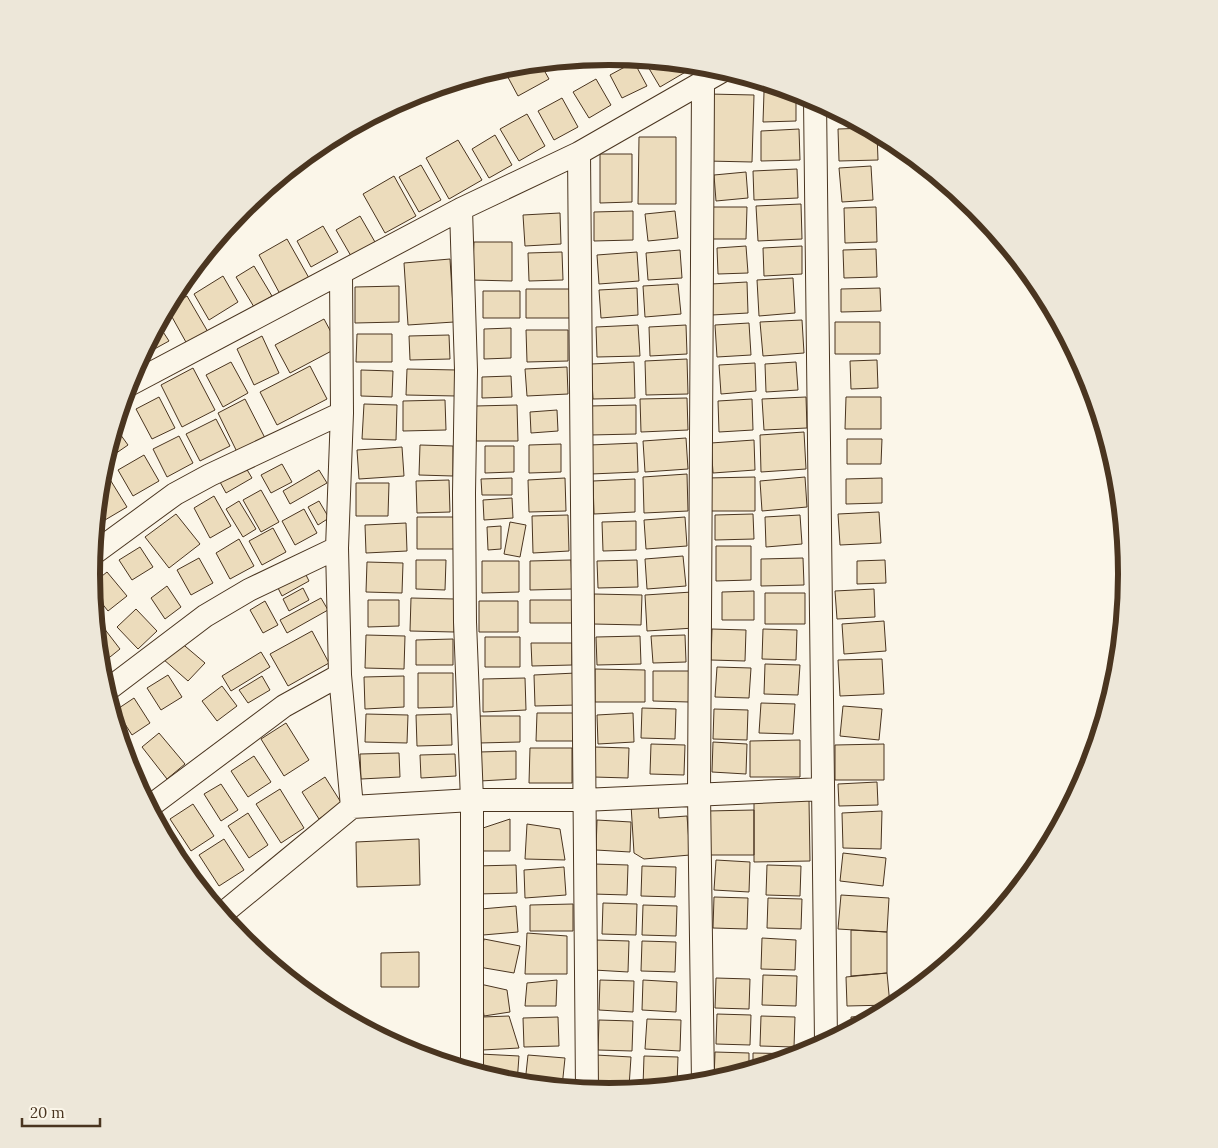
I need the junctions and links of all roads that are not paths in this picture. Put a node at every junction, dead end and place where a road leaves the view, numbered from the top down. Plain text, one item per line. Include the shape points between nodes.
1 (714, 76) edge
2 (702, 84) junction
3 (815, 109) edge
4 (579, 153) junction
5 (461, 210) junction
6 (341, 274) junction
7 (138, 380) edge
8 (342, 413) junction
9 (101, 548) edge
10 (337, 548) junction
11 (340, 675) junction
12 (113, 686) edge
13 (823, 789) junction
14 (699, 794) junction
15 (472, 800) junction
16 (583, 800) junction
17 (154, 803) edge
18 (352, 806) junction
19 (226, 910) edge
20 (826, 1035) edge
21 (472, 1064) edge
22 (703, 1074) edge
23 (587, 1082) edge

1 - 2 street
2 - 4 street
2 - 14 street
3 - 13 street
4 - 5 street
4 - 16 street
5 - 6 street
5 - 15 street via 466,370 466,622
6 - 7 street
6 - 8 street
8 - 9 street via 175,494
8 - 10 street
10 - 11 street
10 - 12 street via 248,590 205,616
11 - 17 street via 284,706
11 - 18 street
13 - 14 street
13 - 20 street
14 - 16 street
14 - 22 street
15 - 16 street
15 - 18 street
15 - 21 street
16 - 23 street
18 - 19 street

